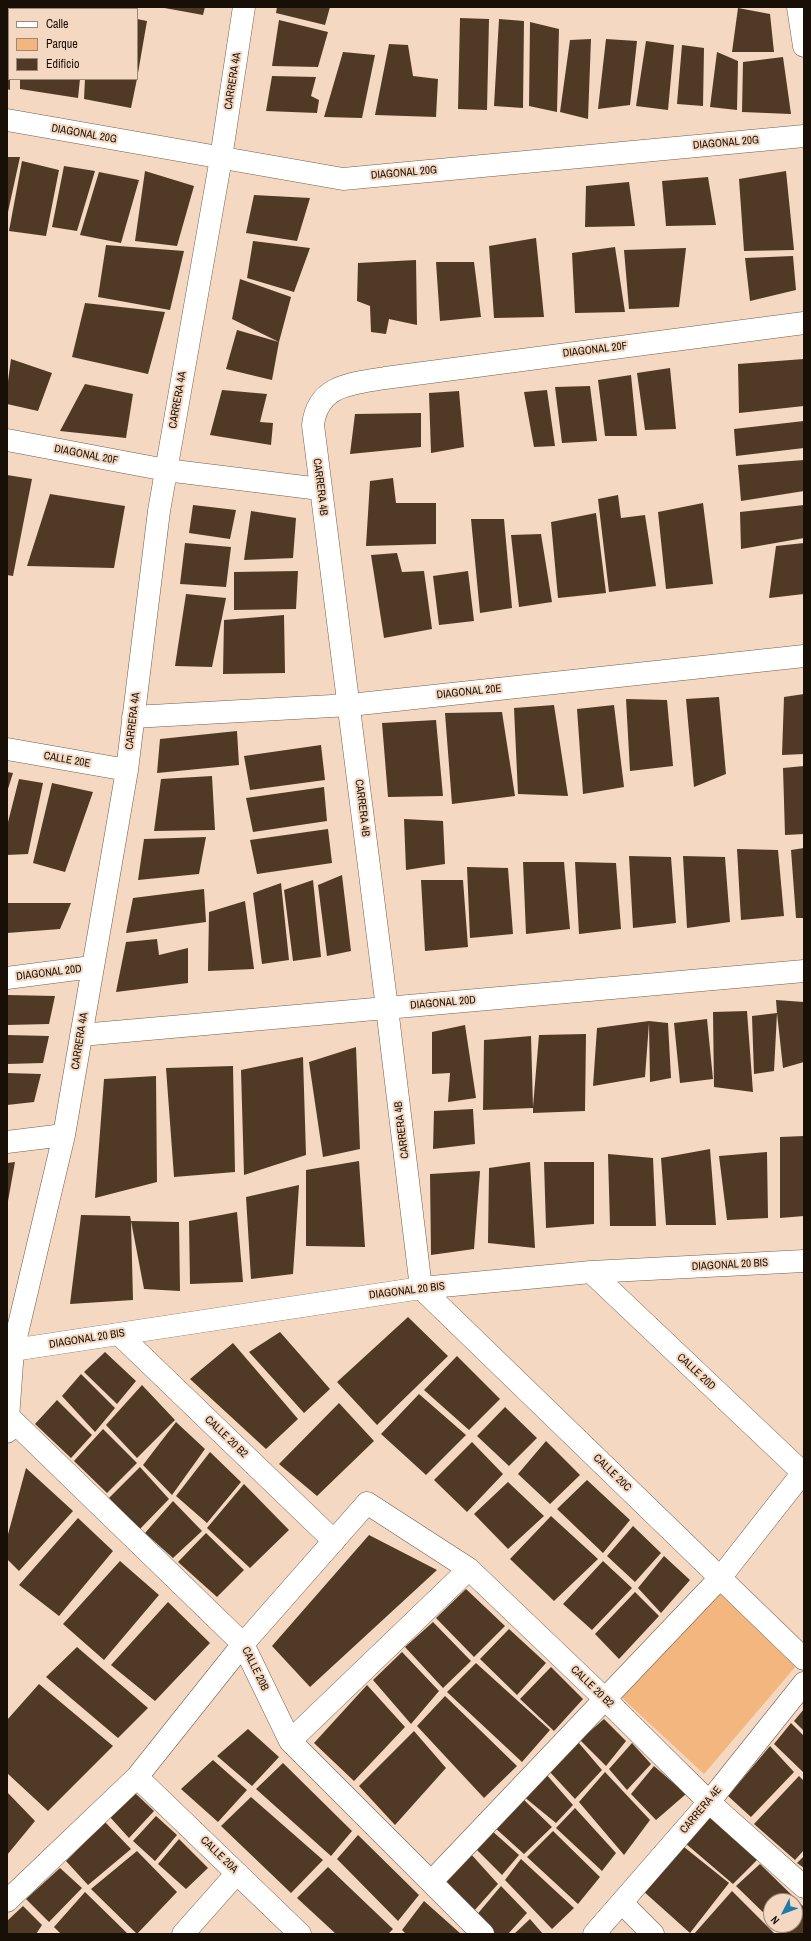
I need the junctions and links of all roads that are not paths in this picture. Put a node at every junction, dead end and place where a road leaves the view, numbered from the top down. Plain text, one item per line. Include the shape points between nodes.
1 (244, 7) edge
2 (798, 7) edge
3 (804, 46) edge
4 (7, 120) edge
5 (804, 136) edge
6 (221, 158) junction
7 (804, 323) edge
8 (385, 378) joint
9 (7, 440) edge
10 (166, 470) junction
11 (320, 489) junction
12 (804, 656) edge
13 (350, 705) junction
14 (133, 717) junction
15 (7, 749) edge
16 (127, 770) junction
17 (92, 967) junction
18 (804, 971) edge
19 (7, 978) edge
20 (388, 1008) junction
21 (81, 1035) junction
22 (64, 1136) junction
23 (7, 1142) edge
24 (804, 1261) edge
25 (591, 1272) junction
26 (421, 1288) junction
27 (119, 1334) junction
28 (13, 1350) junction
29 (8, 1424) edge
30 (803, 1471) edge
31 (334, 1541) junction
32 (469, 1568) junction
33 (720, 1578) junction
34 (243, 1644) junction
35 (804, 1659) edge
36 (804, 1683) edge
37 (605, 1699) junction
38 (290, 1741) junction
39 (138, 1777) junction
40 (709, 1802) junction
41 (237, 1873) junction
42 (431, 1882) junction
43 (804, 1887) edge
44 (7, 1901) edge
45 (622, 1903) junction
46 (183, 1934) edge
47 (300, 1934) edge
48 (483, 1934) edge
49 (594, 1934) edge
50 (653, 1934) edge

1 - 6 street, CARRERA 4A
2 - 3 street
4 - 6 street, DIAGONAL 20G
5 - 6 street, DIAGONAL 20G via 343,179
6 - 10 street, CARRERA 4A
7 - 8 street, DIAGONAL 20F
8 - 11 street, CARRERA 4B via 343,385 321,400 315,410 313,425
9 - 10 street, DIAGONAL 20F
10 - 11 street, DIAGONAL 20F
10 - 14 street, CARRERA 4A
11 - 13 street, CARRERA 4B
12 - 13 street, DIAGONAL 20E
13 - 14 street, DIAGONAL 20E
13 - 20 street, CARRERA 4B
14 - 16 street, CARRERA 4A
15 - 16 street, CALLE 20E
16 - 17 street, CARRERA 4A
17 - 19 street, DIAGONAL 20D
17 - 21 street, CARRERA 4A
18 - 20 street, DIAGONAL 20D
20 - 21 street, DIAGONAL 20D
20 - 26 street, CARRERA 4B
21 - 22 street, CARRERA 4A
22 - 23 street
22 - 28 street, CARRERA 4A
24 - 25 street, DIAGONAL 20 BIS
25 - 26 street, DIAGONAL 20 BIS
25 - 30 street, CALLE 20D
26 - 27 street, DIAGONAL 20 BIS
26 - 33 street, CALLE 20C
27 - 28 street, DIAGONAL 20 BIS
27 - 31 street, CALLE 20 B2
28 - 29 street, CARRERA 4A
29 - 34 street, CALLE 20B
30 - 33 street
31 - 32 street, CALLE 20 B2 via 367,1503
31 - 34 street
32 - 37 street, CALLE 20 B2
32 - 38 street
33 - 35 street, CALLE 20C
33 - 37 street
34 - 38 street, CALLE 20B
34 - 39 street
36 - 40 street, CARRERA 4E
37 - 40 street, CALLE 20 B2
37 - 42 street
38 - 42 street, CALLE 20B
39 - 41 street, CALLE 20A
39 - 44 street
40 - 43 street, CALLE 20 B2
40 - 45 street, CARRERA 4E
41 - 46 street
41 - 47 street, CALLE 20A
42 - 48 street, CALLE 20B
45 - 49 street, CARRERA 4E
45 - 50 street

